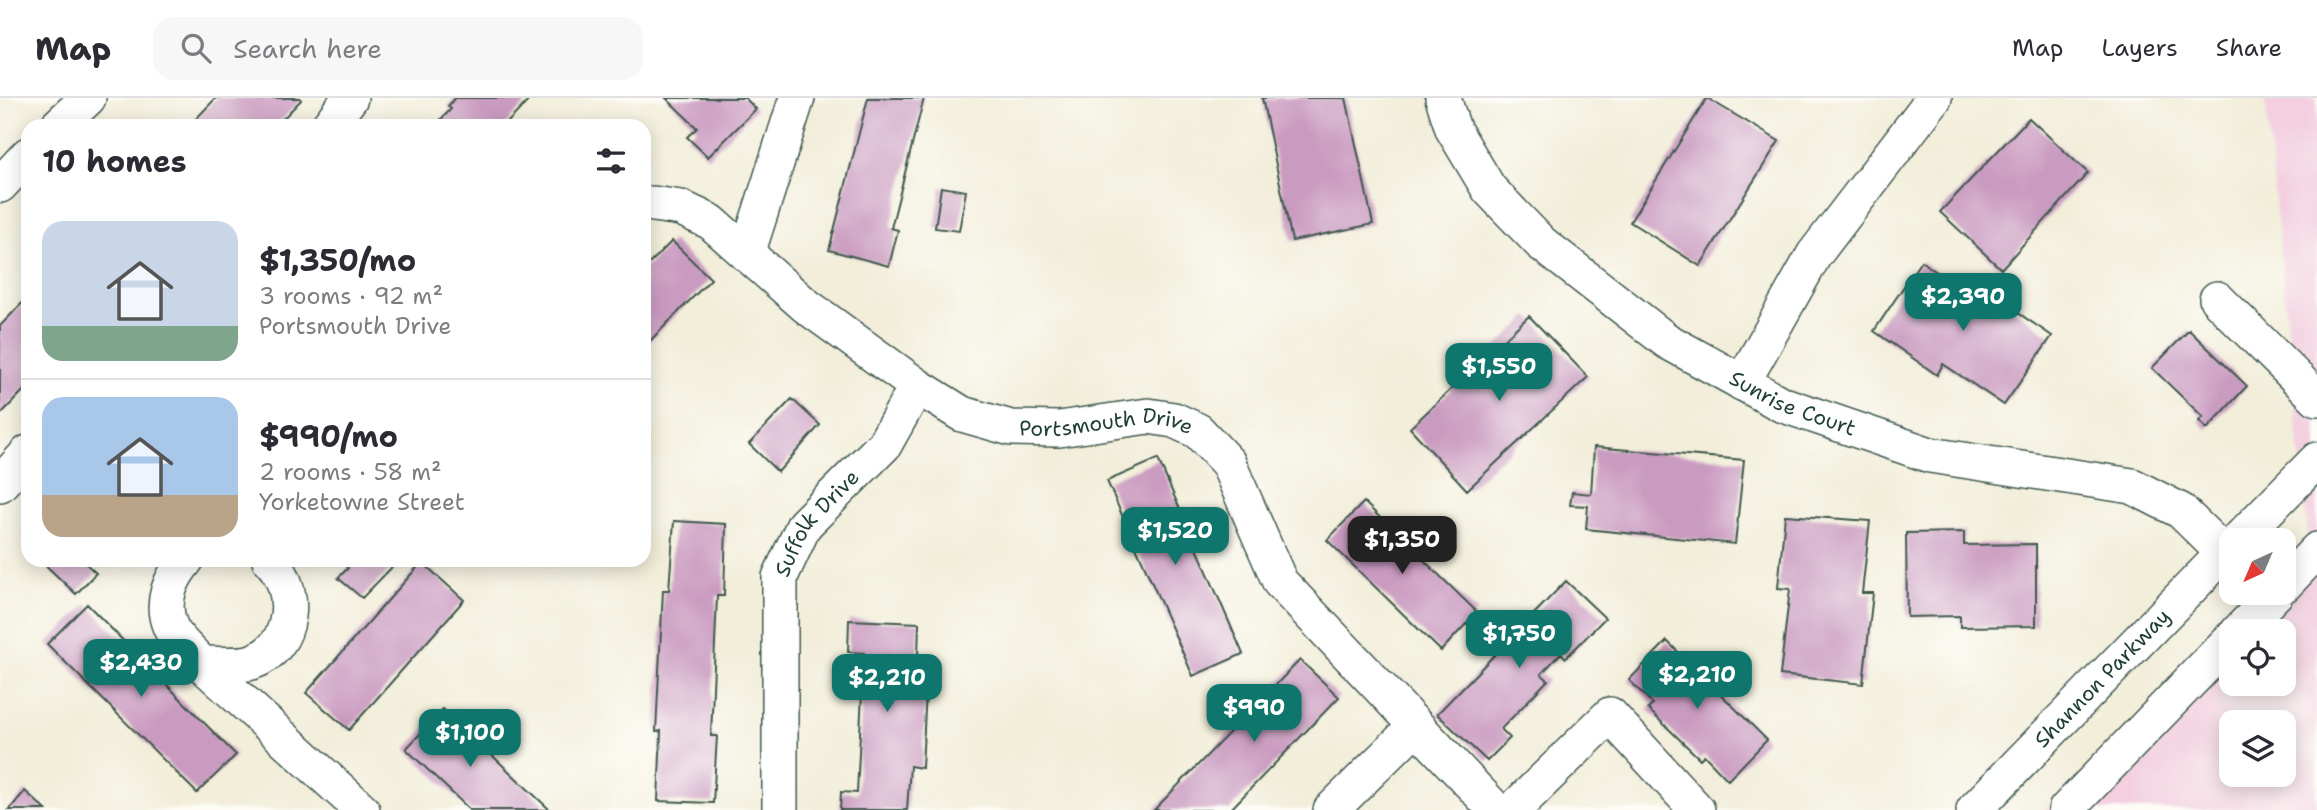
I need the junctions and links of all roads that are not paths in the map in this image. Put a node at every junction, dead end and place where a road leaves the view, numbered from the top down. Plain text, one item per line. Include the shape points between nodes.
1 (88, 98) edge
2 (349, 98) edge
3 (797, 98) edge
4 (1443, 98) edge
5 (1934, 98) edge
6 (66, 119) edge
7 (335, 119) edge
8 (651, 203) edge
9 (747, 254) junction
10 (2217, 299) dead end
11 (1742, 383) junction
12 (917, 386) junction
13 (2317, 398) edge
14 (2317, 460) edge
15 (21, 461) edge
16 (0, 484) edge
17 (2252, 528) edge
18 (2219, 540) edge
19 (2317, 550) edge
20 (2219, 562) edge
21 (181, 567) edge
22 (275, 567) edge
23 (2296, 571) edge
24 (2219, 651) edge
25 (201, 664) junction
26 (1416, 726) junction
27 (362, 810) edge
28 (780, 810) edge
29 (1331, 810) edge
30 (1496, 810) edge
31 (1513, 810) edge
32 (1698, 810) edge
33 (1974, 810) edge
34 (2066, 810) edge

1 - 6 street
2 - 7 street
3 - 9 street
4 - 11 street, Sunrise Court via 1453,129 1489,189 1541,243 1667,341
5 - 11 street via 1814,255
8 - 9 street, Portsmouth Drive via 681,208 711,222
9 - 12 street, Portsmouth Drive via 805,304
10 - 13 street
11 - 18 street, Sunrise Court via 1781,404 1930,456 2132,486 2181,510
12 - 26 street, Portsmouth Drive via 962,414 1011,428 1059,429 1148,416 1174,420 1198,431 1228,463 1280,582
12 - 28 street, Suffolk Drive via 884,445 804,525 780,577
14 - 17 street, Shannon Parkway
15 - 16 street
19 - 23 street
20 - 33 street, Shannon Parkway
21 - 25 street via 172,580 166,604 170,627
22 - 25 street via 286,583 290,606 285,629 271,649 251,662
24 - 34 street
25 - 27 street
26 - 29 street
26 - 30 street, Portsmouth Drive
31 - 32 street via 1610,715

